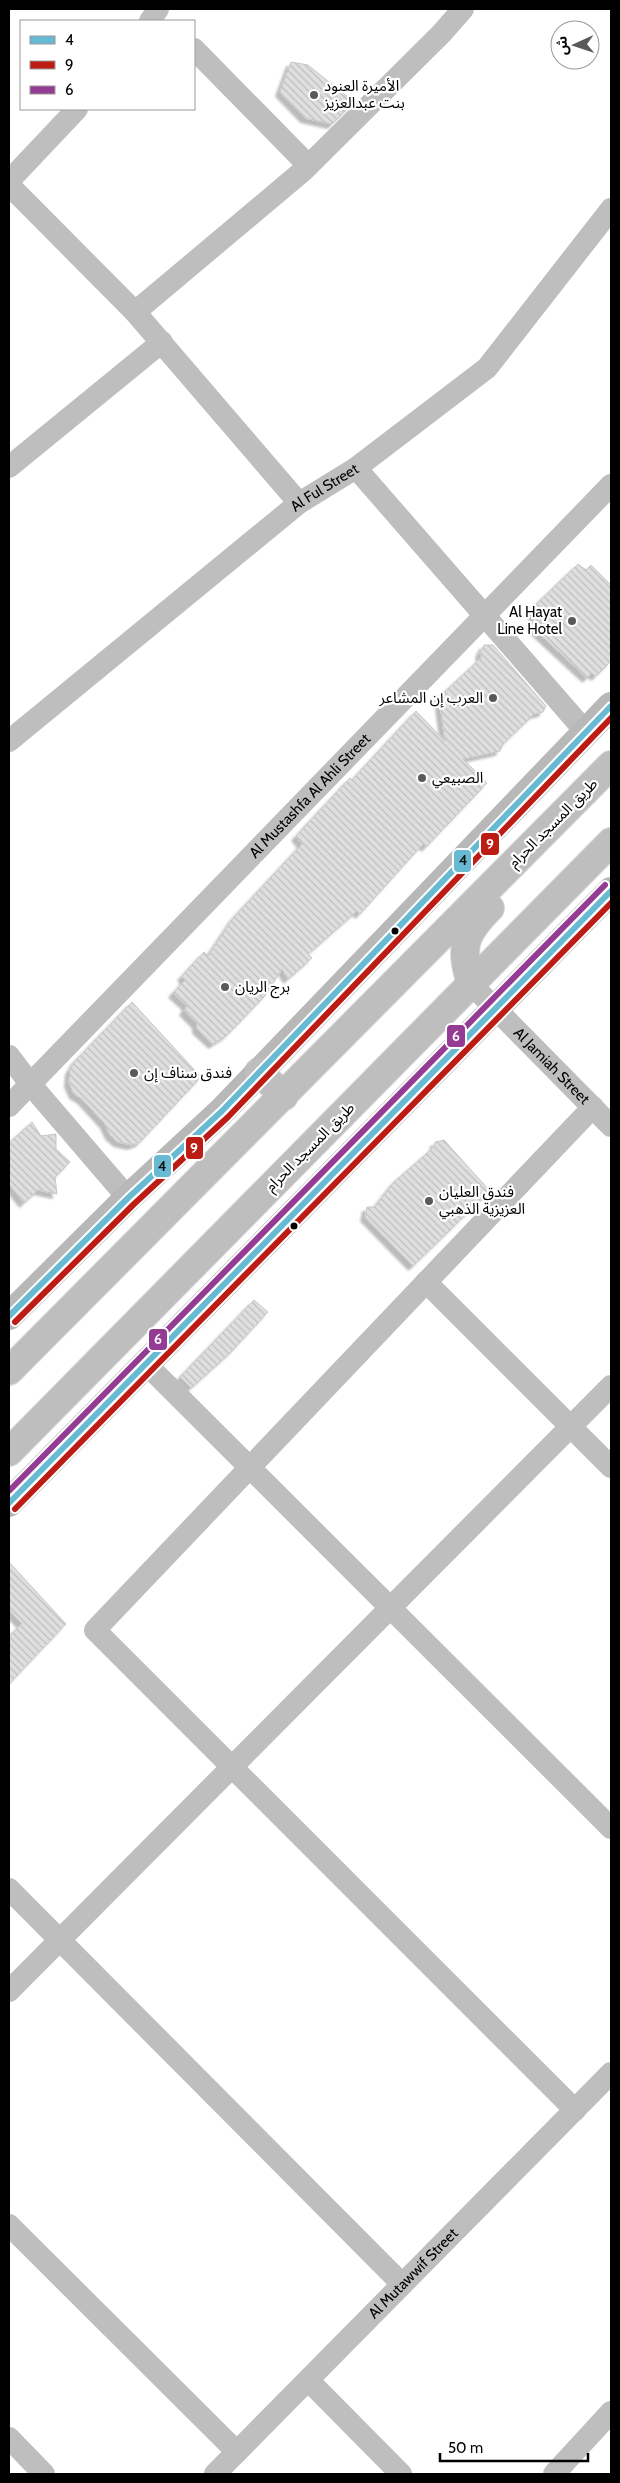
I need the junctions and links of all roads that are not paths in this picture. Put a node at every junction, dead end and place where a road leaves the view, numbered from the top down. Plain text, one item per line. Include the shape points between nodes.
1 (463, 9) edge
2 (195, 50) edge
3 (76, 110) edge
4 (308, 165) junction
5 (9, 183) edge
6 (611, 208) edge
7 (135, 312) junction
8 (162, 342) junction
9 (9, 467) edge
10 (356, 468) junction
11 (611, 485) edge
12 (299, 503) junction
13 (486, 616) junction
14 (611, 706) edge
15 (585, 731) junction
16 (9, 740) edge
17 (611, 765) edge
18 (611, 787) edge
19 (611, 842) edge
20 (611, 891) edge
21 (470, 984) junction
22 (496, 1010) junction
23 (9, 1056) edge
24 (259, 1072) junction
25 (31, 1085) junction
26 (284, 1096) junction
27 (9, 1106) edge
28 (593, 1107) junction
29 (611, 1126) edge
30 (128, 1198) junction
31 (426, 1282) junction
32 (164, 1294) junction
33 (9, 1316) edge
34 (188, 1319) junction
35 (145, 1363) junction
36 (9, 1371) edge
37 (611, 1386) edge
38 (572, 1427) junction
39 (9, 1452) edge
40 (611, 1467) edge
41 (249, 1468) junction
42 (9, 1503) edge
43 (391, 1608) junction
44 (232, 1767) junction
45 (611, 1828) edge
46 (9, 1889) edge
47 (59, 1940) junction
48 (9, 1991) edge
49 (611, 2073) edge
50 (574, 2110) junction
51 (9, 2226) edge
52 (402, 2284) junction
53 (308, 2380) junction
54 (611, 2412) edge
55 (9, 2438) edge
56 (237, 2452) junction
57 (44, 2474) edge
58 (215, 2474) edge
59 (401, 2474) edge
60 (554, 2474) edge

1 - 4 street
2 - 4 street
3 - 5 street
4 - 7 street
5 - 7 street
6 - 10 street, Al Ful Street via 487,368
7 - 8 street
8 - 9 street
8 - 12 street
10 - 12 street, Al Ful Street
10 - 13 street
11 - 13 street, Al Mustashfa Al Ahli Street
12 - 16 street, Al Ful Street
13 - 15 street
13 - 25 street, Al Mustashfa Al Ahli Street
14 - 15 street
15 - 24 street
17 - 26 main road, طريق المسجد الحرام
18 - 21 main road via 471,927 463,959
19 - 21 main road, طريق المسجد الحرام
20 - 22 street
21 - 22 street, Al Jamiah Street
21 - 32 main road, طريق المسجد الحرام
22 - 28 street, Al Jamiah Street
22 - 34 street
23 - 25 street
24 - 26 main road
24 - 30 street
25 - 27 street, Al Mustashfa Al Ahli Street
25 - 30 street
26 - 36 main road, طريق المسجد الحرام
28 - 29 street, Al Jamiah Street
28 - 31 street
30 - 33 street
31 - 38 street
31 - 41 street
32 - 34 street
32 - 39 main road, طريق المسجد الحرام
34 - 35 street
35 - 41 street
35 - 42 street
37 - 38 street
38 - 40 street
38 - 43 street
41 - 43 street
41 - 44 street via 94,1630
43 - 44 street
43 - 45 street
44 - 47 street
44 - 50 street
46 - 47 street
47 - 48 street
47 - 52 street
49 - 50 street, Al Mutawwif Street
50 - 52 street, Al Mutawwif Street
51 - 56 street
52 - 53 street, Al Mutawwif Street
53 - 56 street, Al Mutawwif Street
53 - 59 street
54 - 60 street
55 - 57 street
56 - 58 street, Al Mutawwif Street

